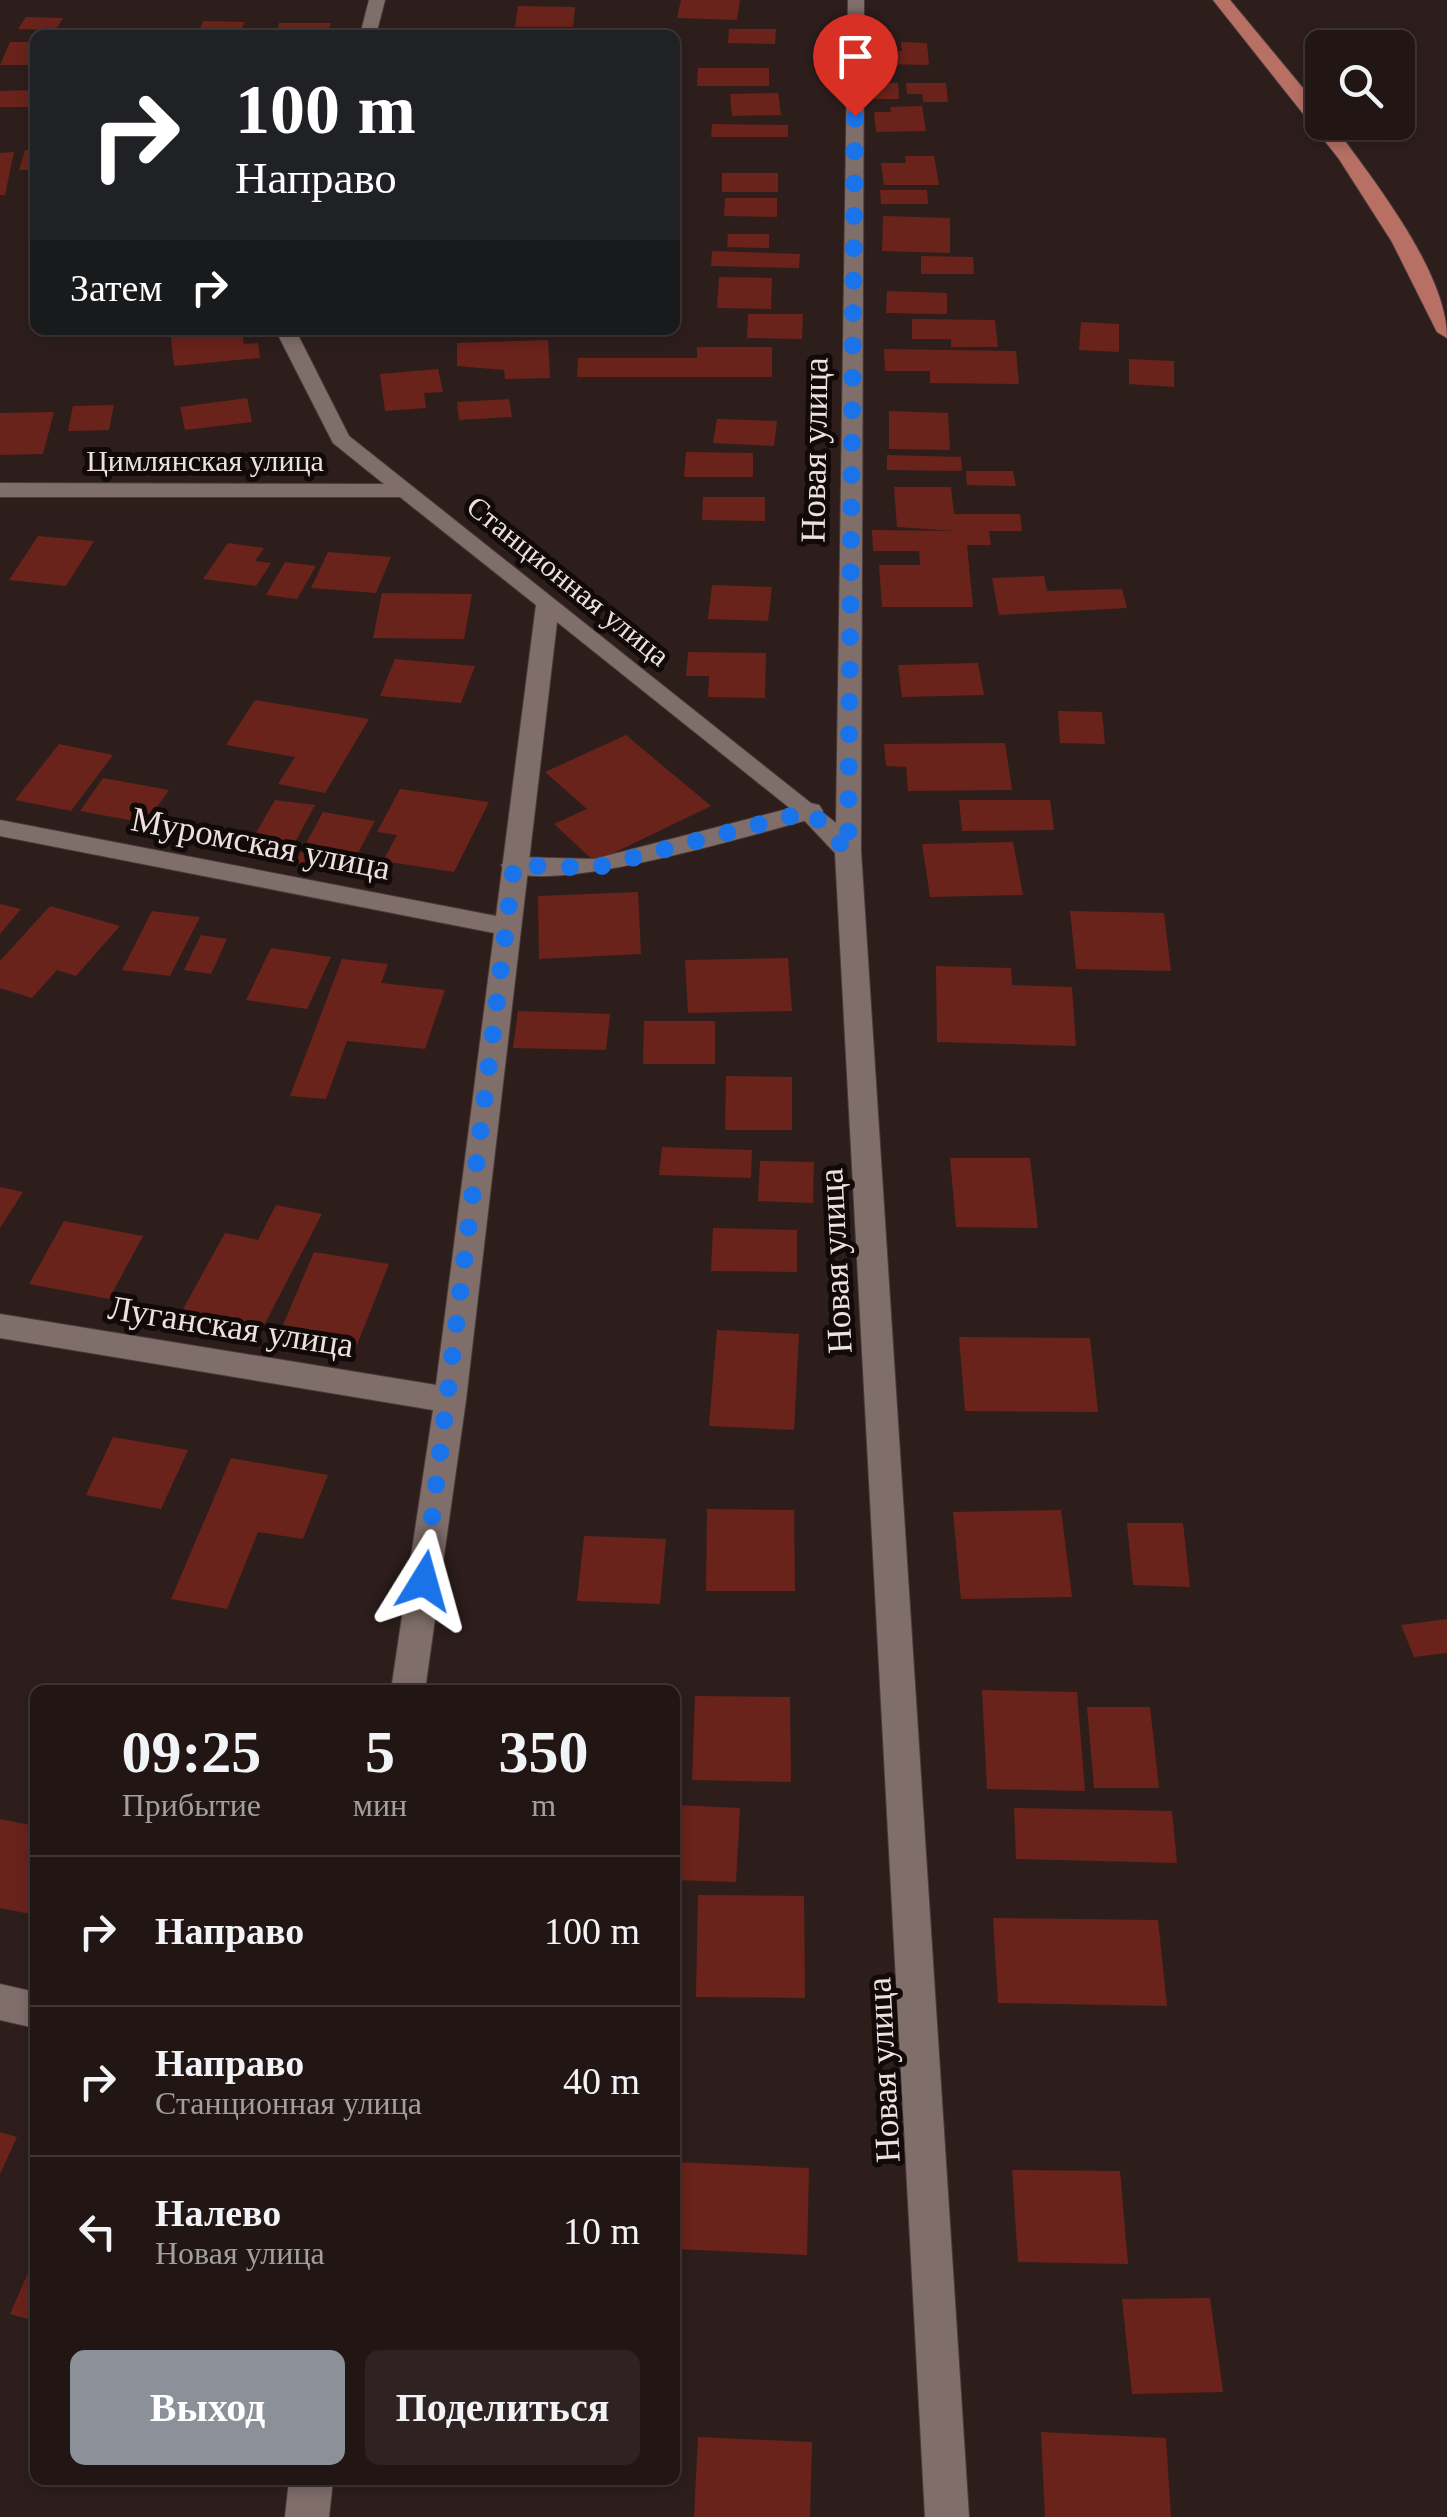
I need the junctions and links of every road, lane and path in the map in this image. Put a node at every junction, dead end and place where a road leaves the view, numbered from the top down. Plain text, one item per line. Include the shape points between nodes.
1 (377, 0) edge
2 (856, 0) edge
3 (1220, 0) edge
4 (369, 30) edge
5 (1447, 332) edge
6 (290, 335) edge
7 (0, 490) edge
8 (410, 491) junction
9 (546, 606) junction
10 (810, 811) junction
11 (0, 828) edge
12 (848, 852) junction
13 (514, 865) junction
14 (508, 927) junction
15 (0, 1326) edge
16 (450, 1400) junction
17 (409, 1685) edge
18 (0, 2002) edge
19 (30, 2009) edge
20 (310, 2485) edge
21 (307, 2517) edge
22 (947, 2517) edge

1 - 4 street
2 - 12 street, Новая улица
3 - 5 main road via 1359,175 1420,272
6 - 8 street, Станционная улица via 340,438
7 - 8 street, Цимлянская улица
8 - 9 street, Станционная улица
9 - 10 street, Станционная улица
9 - 13 street
10 - 12 street, Станционная улица
10 - 13 street via 594,868
11 - 14 street, Муромская улица
12 - 22 street, Новая улица
13 - 14 street
14 - 16 street
15 - 16 street, Луганская улица
16 - 17 street
18 - 19 street
20 - 21 street

